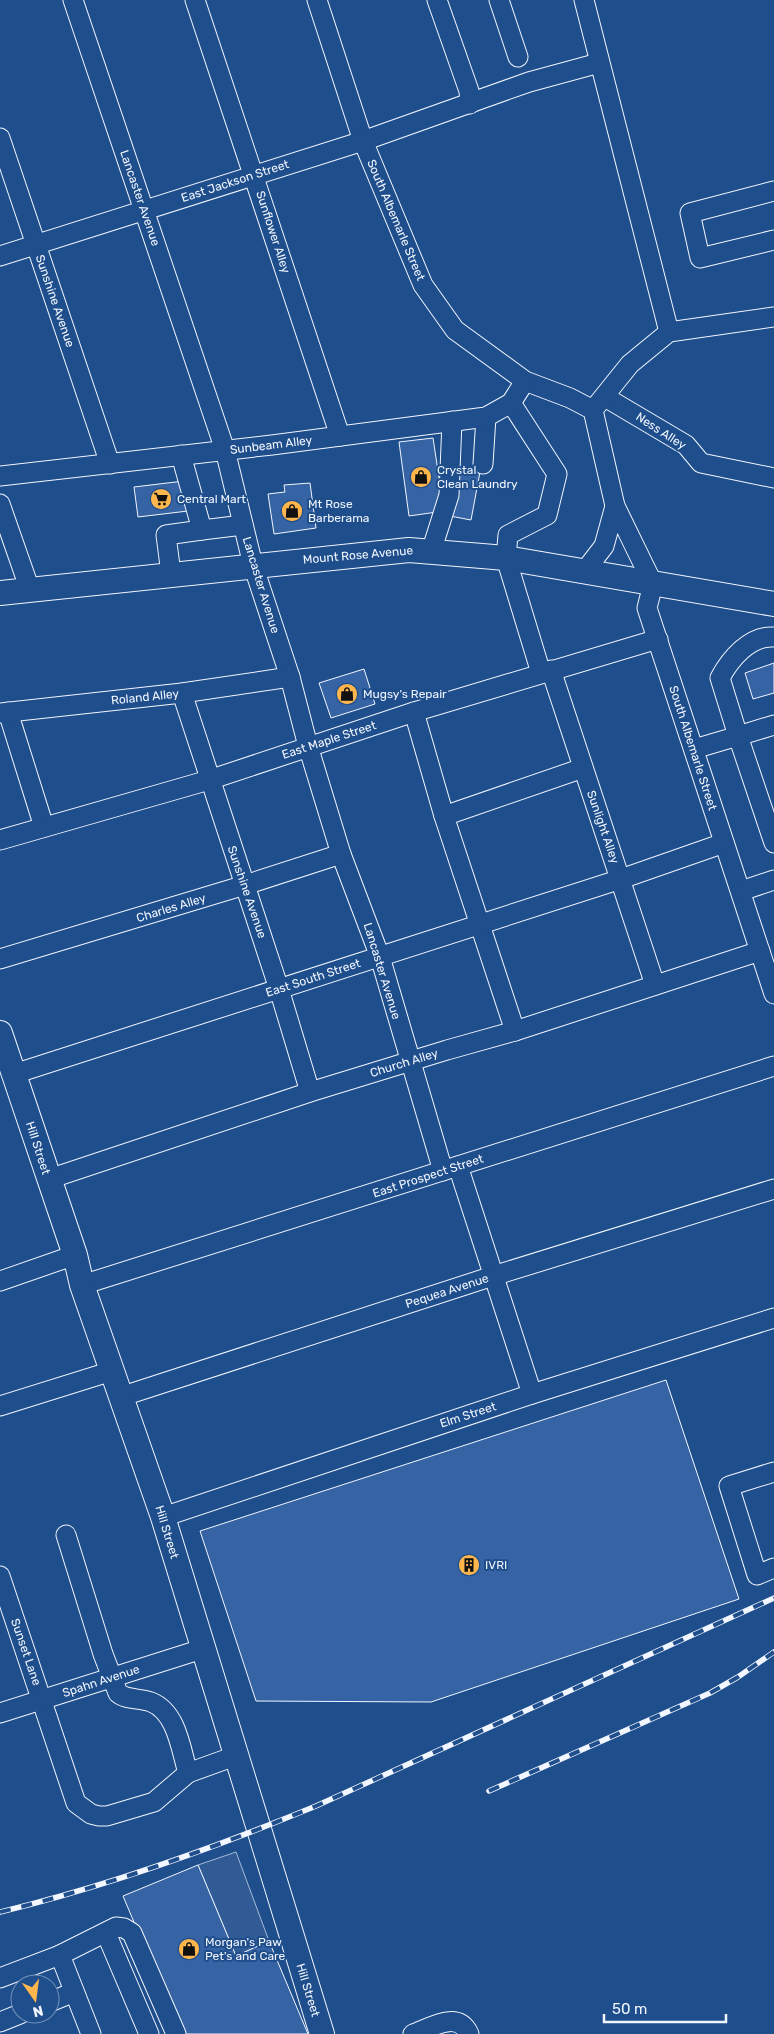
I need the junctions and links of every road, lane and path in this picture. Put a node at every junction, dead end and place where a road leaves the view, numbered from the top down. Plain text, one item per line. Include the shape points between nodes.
1 (73, 0) edge
2 (195, 0) edge
3 (317, 0) edge
4 (437, 0) edge
5 (499, 0) edge
6 (584, 0) edge
7 (518, 57) dead end
8 (600, 63) junction
9 (470, 104) junction
10 (0, 138) edge
11 (363, 141) junction
12 (254, 175) junction
13 (774, 191) edge
14 (144, 211) junction
15 (774, 240) edge
16 (36, 244) junction
17 (0, 256) edge
18 (774, 317) edge
19 (669, 332) junction
20 (525, 381) junction
21 (511, 403) junction
22 (599, 404) junction
23 (486, 417) junction
24 (452, 422) junction
25 (340, 436) junction
26 (224, 450) junction
27 (181, 455) junction
28 (110, 464) junction
29 (483, 464) dead end
30 (0, 476) edge
31 (774, 478) edge
32 (0, 504) edge
33 (615, 506) junction
34 (243, 525) junction
35 (202, 530) junction
36 (431, 552) junction
37 (506, 558) junction
38 (253, 564) junction
39 (584, 572) junction
40 (171, 574) junction
41 (653, 584) junction
42 (30, 590) junction
43 (0, 593) edge
44 (774, 604) edge
45 (774, 637) edge
46 (658, 639) junction
47 (546, 672) junction
48 (290, 677) junction
49 (182, 693) junction
50 (4, 712) edge
51 (414, 712) junction
52 (774, 725) edge
53 (738, 736) junction
54 (308, 746) junction
55 (694, 749) junction
56 (583, 768) junction
57 (209, 780) junction
58 (444, 816) junction
59 (44, 827) junction
60 (0, 840) edge
61 (724, 843) junction
62 (774, 843) edge
63 (341, 854) junction
64 (621, 879) junction
65 (774, 880) edge
66 (245, 886) junction
67 (740, 891) junction
68 (481, 924) junction
69 (760, 951) junction
70 (380, 957) junction
71 (0, 959) edge
72 (655, 985) junction
73 (279, 989) junction
74 (774, 994) edge
75 (515, 1031) junction
76 (0, 1033) edge
77 (409, 1061) junction
78 (774, 1066) edge
79 (14, 1074) junction
80 (310, 1092) junction
81 (451, 1169) junction
82 (49, 1180) junction
83 (774, 1189) edge
84 (75, 1255) junction
85 (493, 1276) junction
86 (0, 1281) edge
87 (82, 1285) junction
88 (774, 1318) edge
89 (112, 1371) junction
90 (532, 1394) junction
91 (120, 1397) junction
92 (0, 1406) edge
93 (773, 1475) edge
94 (163, 1517) junction
95 (66, 1535) dead end
96 (774, 1568) edge
97 (0, 1576) edge
98 (202, 1649) junction
99 (112, 1677) junction
100 (42, 1700) junction
101 (0, 1713) edge
102 (235, 1756) junction
103 (188, 1773) junction
104 (106, 1933) junction
105 (60, 1955) junction
106 (0, 1978) edge
107 (74, 1992) junction
108 (60, 1998) edge
109 (84, 2032) edge
110 (149, 2034) edge
111 (176, 2034) edge
112 (322, 2034) edge
113 (413, 2034) edge
114 (469, 2034) edge

1 - 14 street, Lancaster Avenue
2 - 12 street, Sunflower Alley
3 - 11 street, South Albemarle Street
4 - 9 street via 469,91
5 - 7 street
6 - 8 street
8 - 9 street, East Jackson Street via 529,82
8 - 19 street
9 - 11 street, East Jackson Street
10 - 16 street, Sunshine Avenue
11 - 12 street, East Jackson Street
11 - 20 street, South Albemarle Street via 423,285 455,330
12 - 14 street, East Jackson Street
12 - 25 street, Sunflower Alley
13 - 15 street via 690,213 700,258
14 - 16 street, East Jackson Street
14 - 26 street, Lancaster Avenue
16 - 17 street, East Jackson Street
16 - 28 street, Sunshine Avenue
18 - 19 street
19 - 22 street via 630,364
20 - 21 street, Sunbeam Alley
20 - 22 street, South Albemarle Street via 570,398
21 - 23 street, Sunbeam Alley
21 - 37 street via 557,474 546,516 508,534
22 - 31 street, Ness Alley via 686,445 701,463
22 - 33 street
23 - 24 street, Sunbeam Alley
23 - 29 street
24 - 25 street, Sunbeam Alley
24 - 36 street via 449,495
25 - 26 street, Sunbeam Alley
26 - 27 street, Sunbeam Alley
26 - 34 street, Lancaster Avenue
27 - 28 street, Sunbeam Alley
27 - 35 street
28 - 30 street, Sunbeam Alley
32 - 42 street
33 - 39 street via 604,546
33 - 41 street
34 - 35 street
34 - 38 street, Lancaster Avenue
35 - 40 street via 166,535
36 - 37 main road, Mount Rose Avenue
36 - 38 main road, Mount Rose Avenue via 409,550
37 - 39 main road, Mount Rose Avenue
37 - 47 street, Sunlight Alley
38 - 40 main road, Mount Rose Avenue
38 - 48 street, Lancaster Avenue
39 - 41 main road, Mount Rose Avenue
40 - 42 main road, Mount Rose Avenue
41 - 44 main road, Mount Rose Avenue
41 - 46 street, South Albemarle Street via 647,608
42 - 43 main road, Mount Rose Avenue
45 - 53 street via 744,647 729,662 720,678
46 - 47 street, East Maple Street
46 - 55 street, South Albemarle Street
47 - 51 street, East Maple Street
47 - 56 street, Sunlight Alley
48 - 49 street, Roland Alley
48 - 54 street, Lancaster Avenue
49 - 50 street, Roland Alley
49 - 57 street, Sunshine Avenue
50 - 59 street
51 - 54 street, East Maple Street
51 - 58 street
52 - 53 street
53 - 55 street
53 - 62 street
54 - 57 street, East Maple Street
54 - 63 street, Lancaster Avenue
55 - 61 street, South Albemarle Street
56 - 58 street
56 - 64 street, Sunlight Alley
57 - 59 street, East Maple Street
57 - 66 street, Sunshine Avenue
58 - 68 street
59 - 60 street, East Maple Street
61 - 64 street, East South Street
61 - 67 street, South Albemarle Street
63 - 66 street, Charles Alley
63 - 70 street, Lancaster Avenue
64 - 68 street, East South Street
64 - 72 street, Sunlight Alley
65 - 67 street
66 - 71 street, Charles Alley
66 - 73 street, Sunshine Avenue
67 - 69 street, South Albemarle Street
68 - 70 street, East South Street
68 - 75 street
69 - 72 street, Church Alley
69 - 74 street, South Albemarle Street
70 - 73 street, East South Street
70 - 77 street, Lancaster Avenue
72 - 75 street, Church Alley
73 - 79 street, East South Street
73 - 80 street, Sunshine Avenue
75 - 77 street, Church Alley
76 - 79 main road, Hill Street
77 - 80 street, Church Alley
77 - 81 street, Lancaster Avenue
78 - 81 street, East Prospect Street
79 - 82 main road, Hill Street
80 - 82 street, Church Alley
81 - 85 street, Lancaster Avenue
81 - 87 street, East Prospect Street
82 - 84 main road, Hill Street
83 - 85 street, Pequea Avenue
84 - 86 street
84 - 87 main road, Hill Street
85 - 90 street, Lancaster Avenue
85 - 91 street, Pequea Avenue
87 - 89 main road, Hill Street
88 - 90 street, Elm Street
89 - 91 main road, Hill Street
89 - 92 street
90 - 94 street, Elm Street
91 - 94 main road, Hill Street
93 - 96 street via 729,1486 757,1575
94 - 98 main road, Hill Street
95 - 99 street
97 - 100 street, Sunset Lane
98 - 99 street, Spahn Avenue
98 - 102 main road, Hill Street
99 - 100 street, Spahn Avenue
99 - 103 street via 123,1697 164,1709 170,1717
100 - 101 street, Spahn Avenue
100 - 103 street, Sunset Lane via 76,1803 91,1814 107,1816 154,1802
102 - 103 street
102 - 112 main road, Hill Street
104 - 105 street
104 - 110 street
104 - 111 street via 116,1927 132,1933
105 - 106 street
105 - 107 street
107 - 108 street
107 - 109 street
113 - 114 street via 450,2021 459,2022

